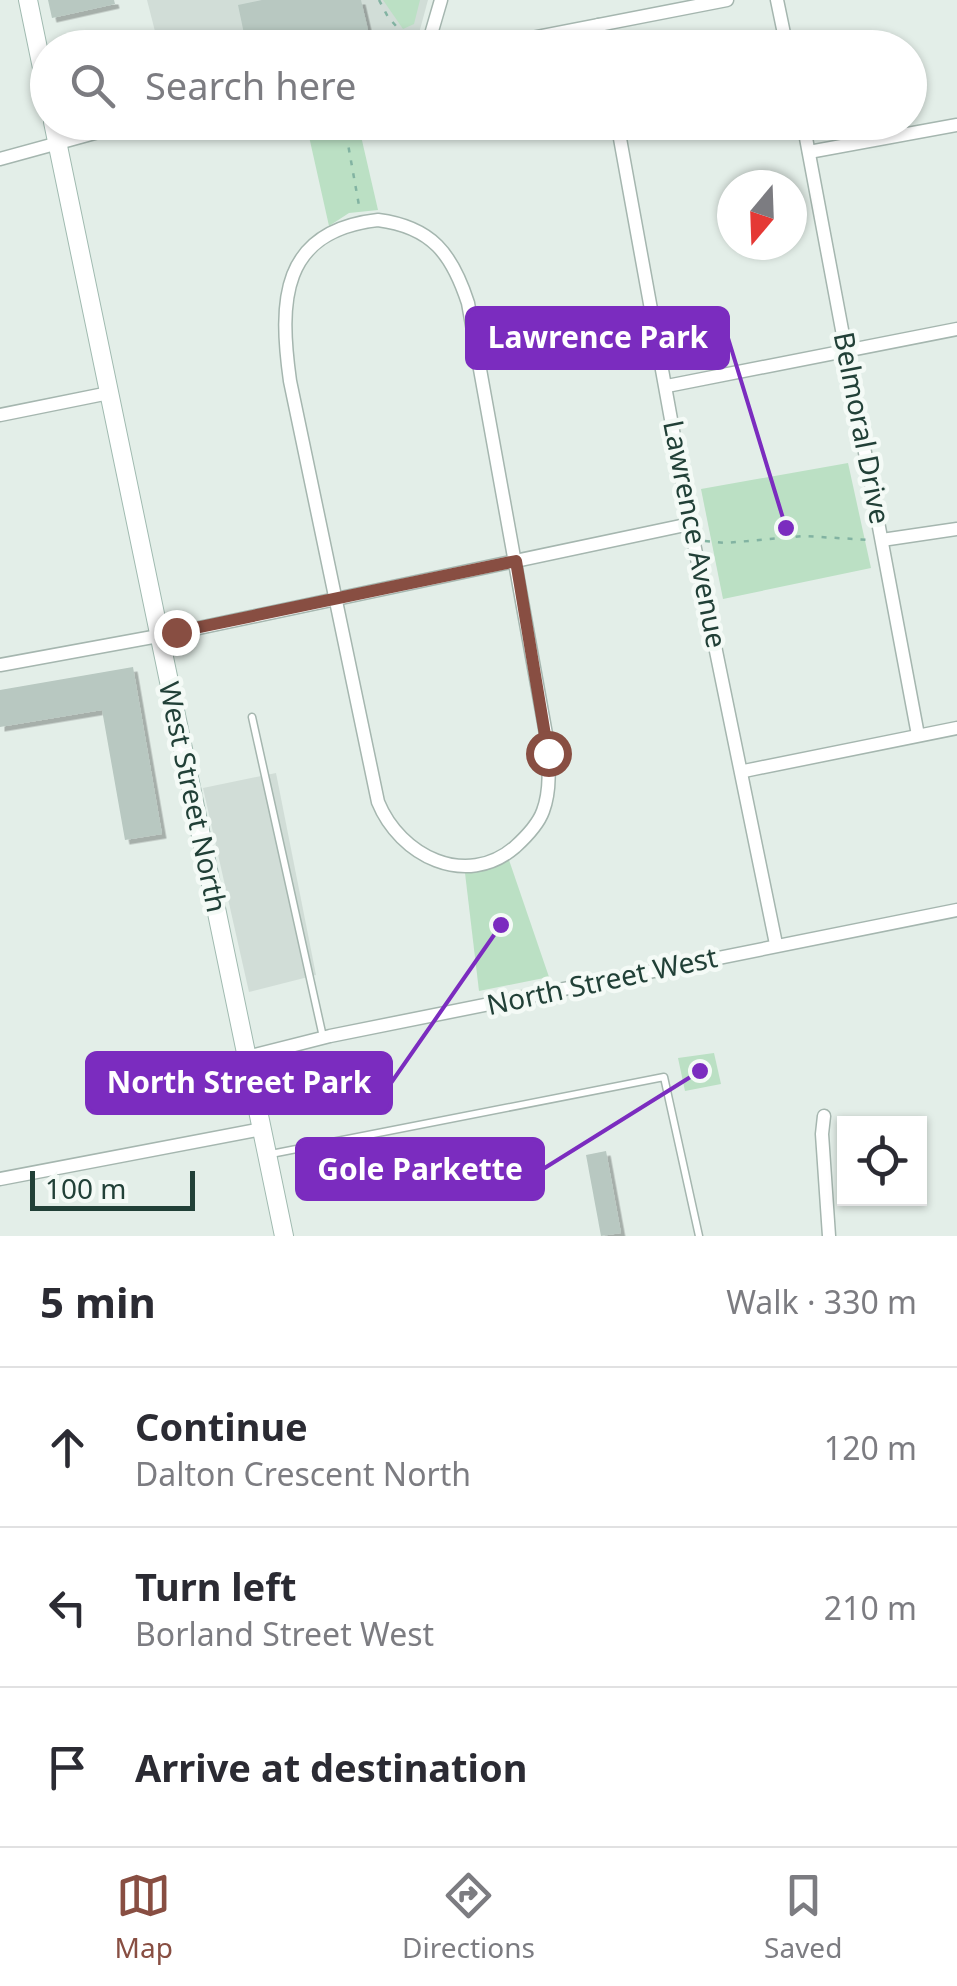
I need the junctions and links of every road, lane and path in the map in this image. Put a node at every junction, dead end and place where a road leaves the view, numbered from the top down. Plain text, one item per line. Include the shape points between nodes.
1 (28, 0) edge
2 (379, 0) edge
3 (441, 0) edge
4 (727, 0) edge
5 (778, 0) edge
6 (598, 25) junction
7 (34, 30) edge
8 (399, 30) edge
9 (433, 30) edge
10 (572, 30) edge
11 (599, 30) edge
12 (784, 30) edge
13 (957, 125) edge
14 (927, 130) edge
15 (56, 140) edge
16 (74, 140) edge
17 (347, 140) edge
18 (620, 140) edge
19 (807, 140) edge
20 (875, 140) edge
21 (57, 145) junction
22 (809, 152) junction
23 (0, 158) edge
24 (362, 222) junction
25 (957, 329) edge
26 (848, 352) junction
27 (667, 386) junction
28 (110, 393) junction
29 (0, 415) edge
30 (690, 524) junction
31 (957, 530) edge
32 (694, 540) junction
33 (882, 540) junction
34 (516, 561) junction
35 (338, 598) junction
36 (160, 635) junction
37 (0, 665) edge
38 (252, 717) dead end
39 (957, 728) edge
40 (918, 735) junction
41 (744, 771) junction
42 (957, 910) edge
43 (776, 944) junction
44 (323, 1038) junction
45 (247, 1058) junction
46 (824, 1116) dead end
47 (262, 1129) junction
48 (268, 1154) junction
49 (0, 1178) edge
50 (284, 1236) edge
51 (700, 1236) edge
52 (829, 1236) edge

1 - 7 main road
2 - 8 path
3 - 9 street
4 - 6 street
5 - 12 street
6 - 10 street
6 - 11 street
13 - 14 street
15 - 21 main road, West Street North
16 - 21 street
17 - 24 path
18 - 27 street, Lawrence Avenue
19 - 22 street, Belmoral Drive
20 - 22 street
21 - 23 street
21 - 28 main road, West Street North
22 - 26 street, Belmoral Drive
24 - 34 street via 407,226 431,238 458,270
24 - 35 street via 334,231 308,252 290,282 284,314 290,382
25 - 26 street
26 - 27 street
26 - 33 street, Belmoral Drive
27 - 30 street, Lawrence Avenue
28 - 29 street
28 - 36 main road, West Street North
30 - 32 street, Lawrence Avenue
30 - 34 street
31 - 33 street
32 - 33 path
32 - 41 street, Lawrence Avenue
33 - 40 street, Belmoral Drive
34 - 35 street
34 - 35 street via 546,734 548,792 523,840 478,865 446,865 417,853 384,816
35 - 36 street
36 - 37 street
36 - 45 main road, West Street North
38 - 44 lane
39 - 40 street
40 - 41 street
41 - 43 street, Lawrence Avenue
42 - 43 street, North Street West
43 - 44 street, North Street West
44 - 45 street, North Street West
45 - 47 main road, West Street North
46 - 52 street
47 - 48 main road, West Street North
47 - 49 street
48 - 50 main road, West Street North
48 - 51 lane via 664,1077

